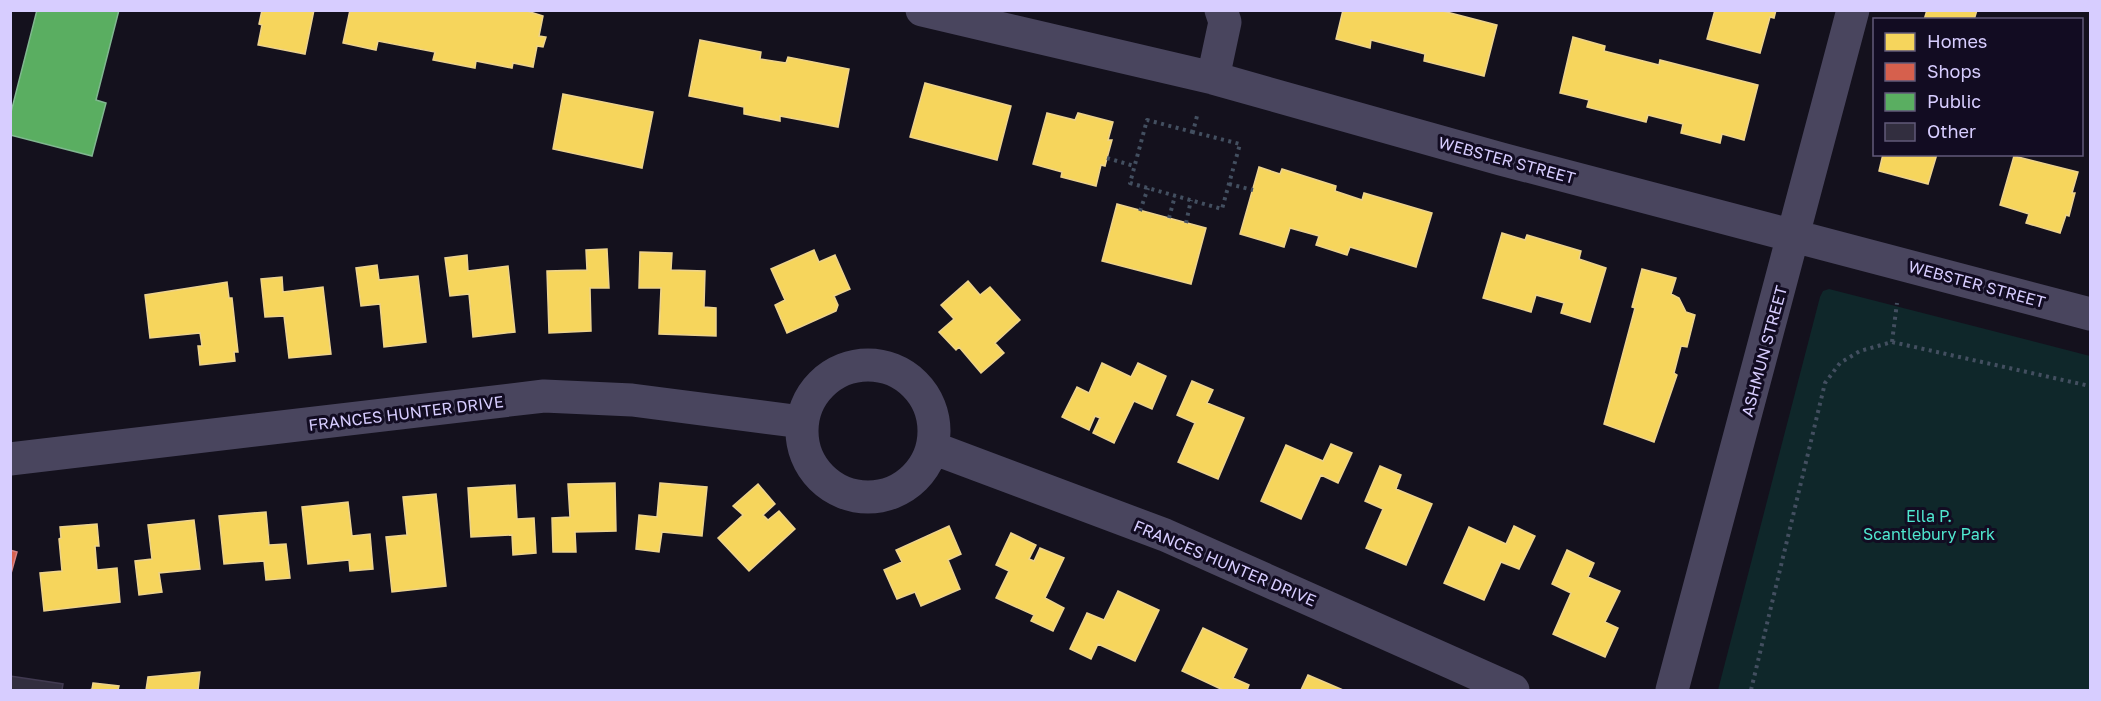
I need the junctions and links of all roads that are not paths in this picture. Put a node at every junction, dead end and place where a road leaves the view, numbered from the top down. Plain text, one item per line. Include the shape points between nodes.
1 (922, 10) edge
2 (1853, 10) edge
3 (1230, 14) edge
4 (1213, 78) junction
5 (1794, 237) junction
6 (2091, 314) edge
7 (802, 423) junction
8 (933, 448) junction
9 (10, 459) edge
10 (1513, 690) edge
11 (1672, 690) edge

1 - 4 street, WEBSTER STREET
2 - 5 street, ASHMUN STREET
3 - 4 street
4 - 5 street, WEBSTER STREET
5 - 6 street, WEBSTER STREET
5 - 11 street, ASHMUN STREET
7 - 8 street via 803,446 813,467 828,484 863,497 886,495 907,485 923,468
7 - 8 street via 809,400 823,381 843,369 877,365 899,371 917,386 930,405 935,428
7 - 9 street, FRANCES HUNTER DRIVE via 632,400 544,396
8 - 10 street, FRANCES HUNTER DRIVE via 1165,536

